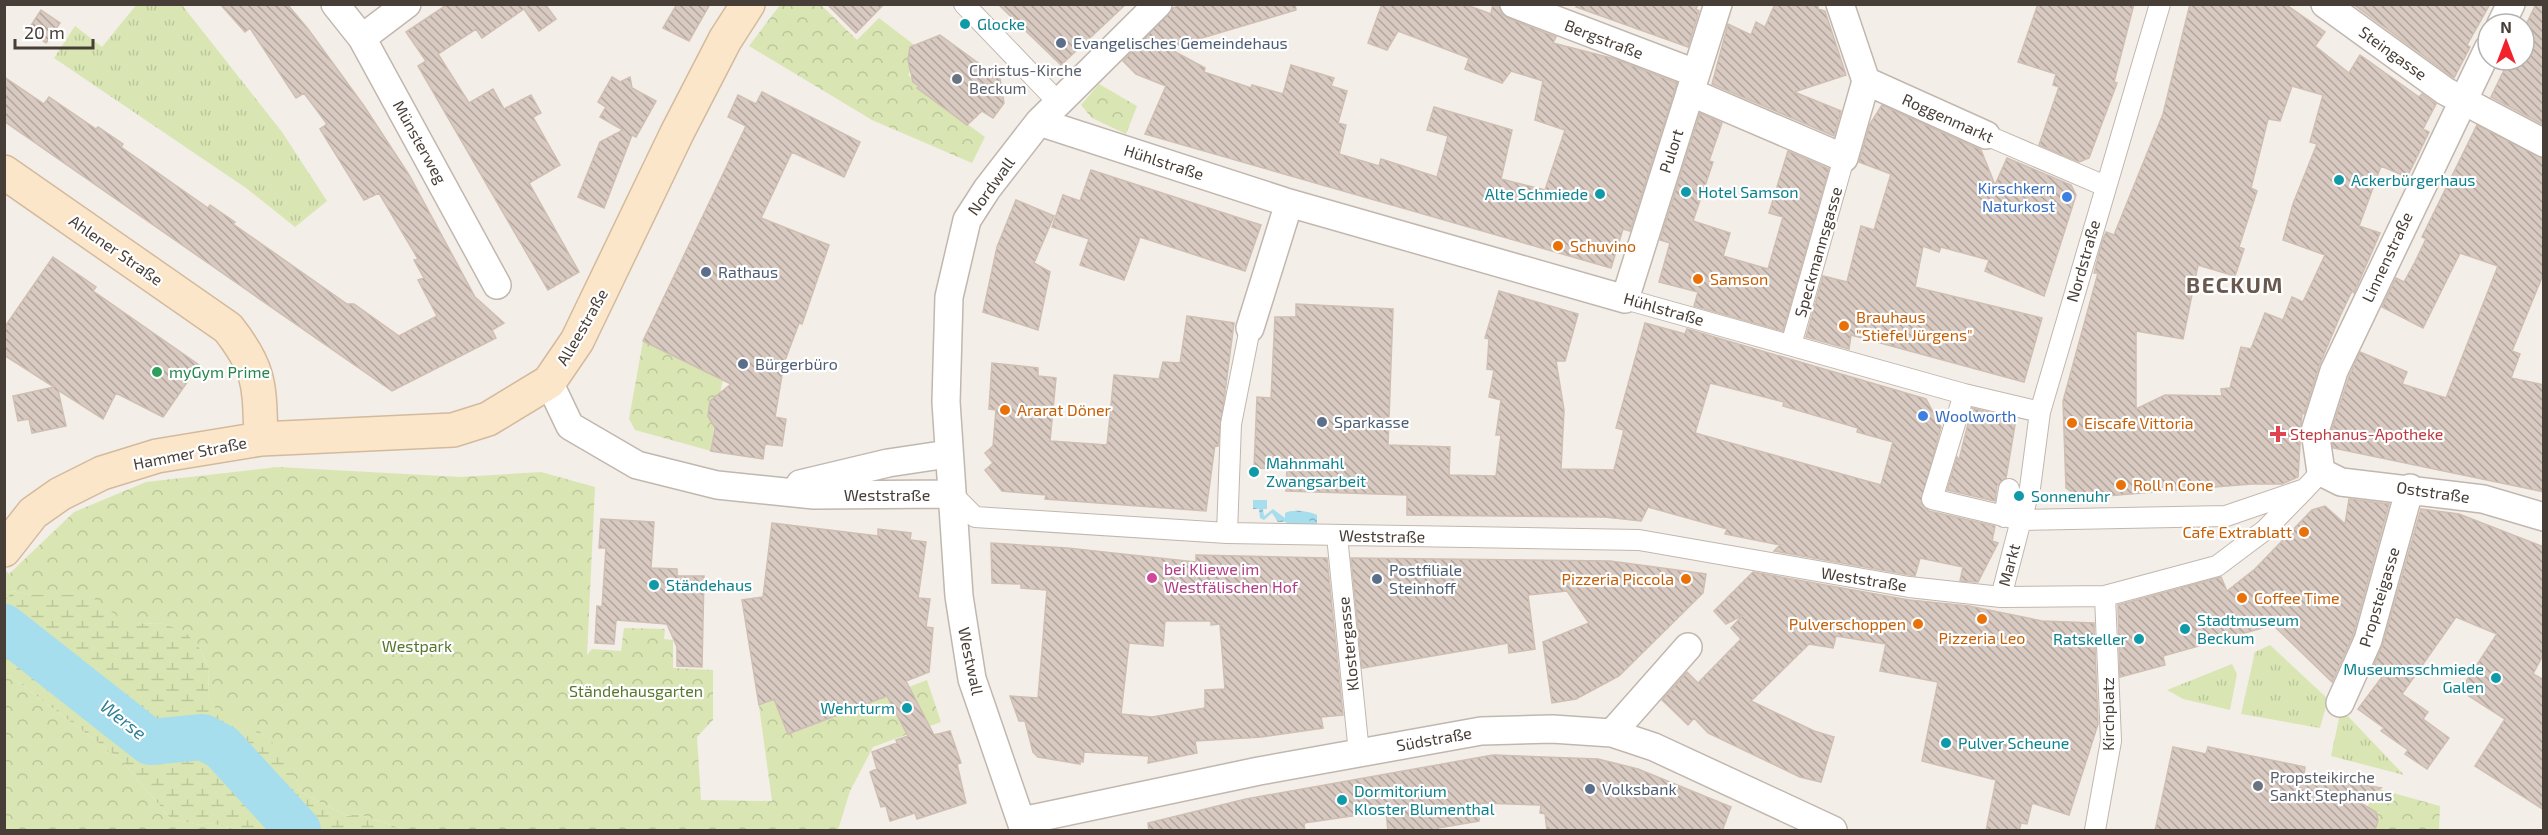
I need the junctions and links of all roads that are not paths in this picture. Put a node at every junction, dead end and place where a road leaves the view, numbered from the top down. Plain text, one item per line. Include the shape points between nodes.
1 (335, 4) edge
2 (407, 4) edge
3 (748, 4) edge
4 (964, 4) edge
5 (1158, 4) edge
6 (1514, 4) edge
7 (1718, 4) edge
8 (1840, 4) edge
9 (2160, 4) edge
10 (2325, 4) edge
11 (362, 38) junction
12 (2476, 72) edge
13 (1866, 81) junction
14 (1692, 83) junction
15 (2462, 100) junction
16 (1058, 102) junction
17 (1039, 122) junction
18 (1986, 135) joint
19 (2544, 142) edge
20 (1844, 158) junction
21 (4, 172) edge
22 (2105, 186) junction
23 (1289, 203) junction
24 (497, 285) dead end
25 (1625, 299) junction
26 (1250, 328) joint
27 (1791, 345) junction
28 (549, 382) junction
29 (1964, 394) junction
30 (2040, 412) junction
31 (261, 439) junction
32 (948, 453) junction
33 (2313, 480) junction
34 (2410, 488) junction
35 (2009, 489) dead end
36 (767, 490) junction
37 (952, 494) junction
38 (2544, 517) edge
39 (2013, 518) junction
40 (1227, 533) junction
41 (1337, 536) junction
42 (4, 550) edge
43 (2105, 596) junction
44 (2001, 597) junction
45 (1688, 647) dead end
46 (2340, 703) dead end
47 (1612, 733) junction
48 (1359, 753) junction
49 (1023, 826) edge
50 (1833, 831) edge
51 (2095, 831) edge

1 - 11 street, Münsterweg
2 - 11 street
3 - 28 main road, Alleestraße via 693,102 577,341
4 - 16 street
5 - 16 street, Nordwall
6 - 14 street, Bergstraße
7 - 14 street, Pulort
8 - 13 street
9 - 22 street, Nordstraße
10 - 15 street, Steingasse
11 - 24 street, Münsterweg
12 - 15 street, Linnenstraße
13 - 18 street, Roggenmarkt
13 - 20 street, Speckmannsgasse
14 - 20 street
14 - 25 street, Pulort
15 - 19 street, Steingasse
15 - 33 street, Linnenstraße via 2334,371 2315,431
16 - 17 street, Nordwall
17 - 23 street, Hühlstraße
17 - 32 street, Nordwall via 967,220 949,297
18 - 22 street, Roggenmarkt
20 - 27 street, Speckmannsgasse
21 - 31 main road, Ahlener Straße via 228,328 246,350 259,381
22 - 30 street, Nordstraße
23 - 25 street, Hühlstraße
23 - 26 street
25 - 27 street, Hühlstraße
26 - 40 street via 1231,424
27 - 29 street, Hühlstraße
28 - 31 main road, Alleestraße via 488,419 453,430
28 - 36 street, Weststraße via 570,426 637,465 717,485
29 - 30 street, Hühlstraße
29 - 39 street via 1932,499
30 - 39 street, Nordstraße via 2030,488
31 - 42 main road, Hammer Straße via 157,456 102,473 33,513
32 - 36 street, Weststraße
32 - 37 street, Nordwall
33 - 34 street, Oststraße
33 - 39 street, Markt via 2226,516
33 - 43 street, Markt via 2265,530 2217,566
34 - 38 street, Oststraße via 2482,499
34 - 46 street, Propsteigasse via 2368,640
35 - 39 street
36 - 37 street, Weststraße via 814,495
37 - 40 street, Weststraße via 975,516
37 - 49 street, Westwall via 959,596 972,679
39 - 44 street, Markt
40 - 41 street, Weststraße
41 - 44 street, Weststraße via 1639,540 1909,587
41 - 48 street, Klostergasse
43 - 44 street, Markt
43 - 51 street, Kirchplatz via 2111,741
45 - 47 street
47 - 48 street, Südstraße via 1552,729 1481,731
47 - 50 street, Südstraße via 1653,747
48 - 49 street, Südstraße

